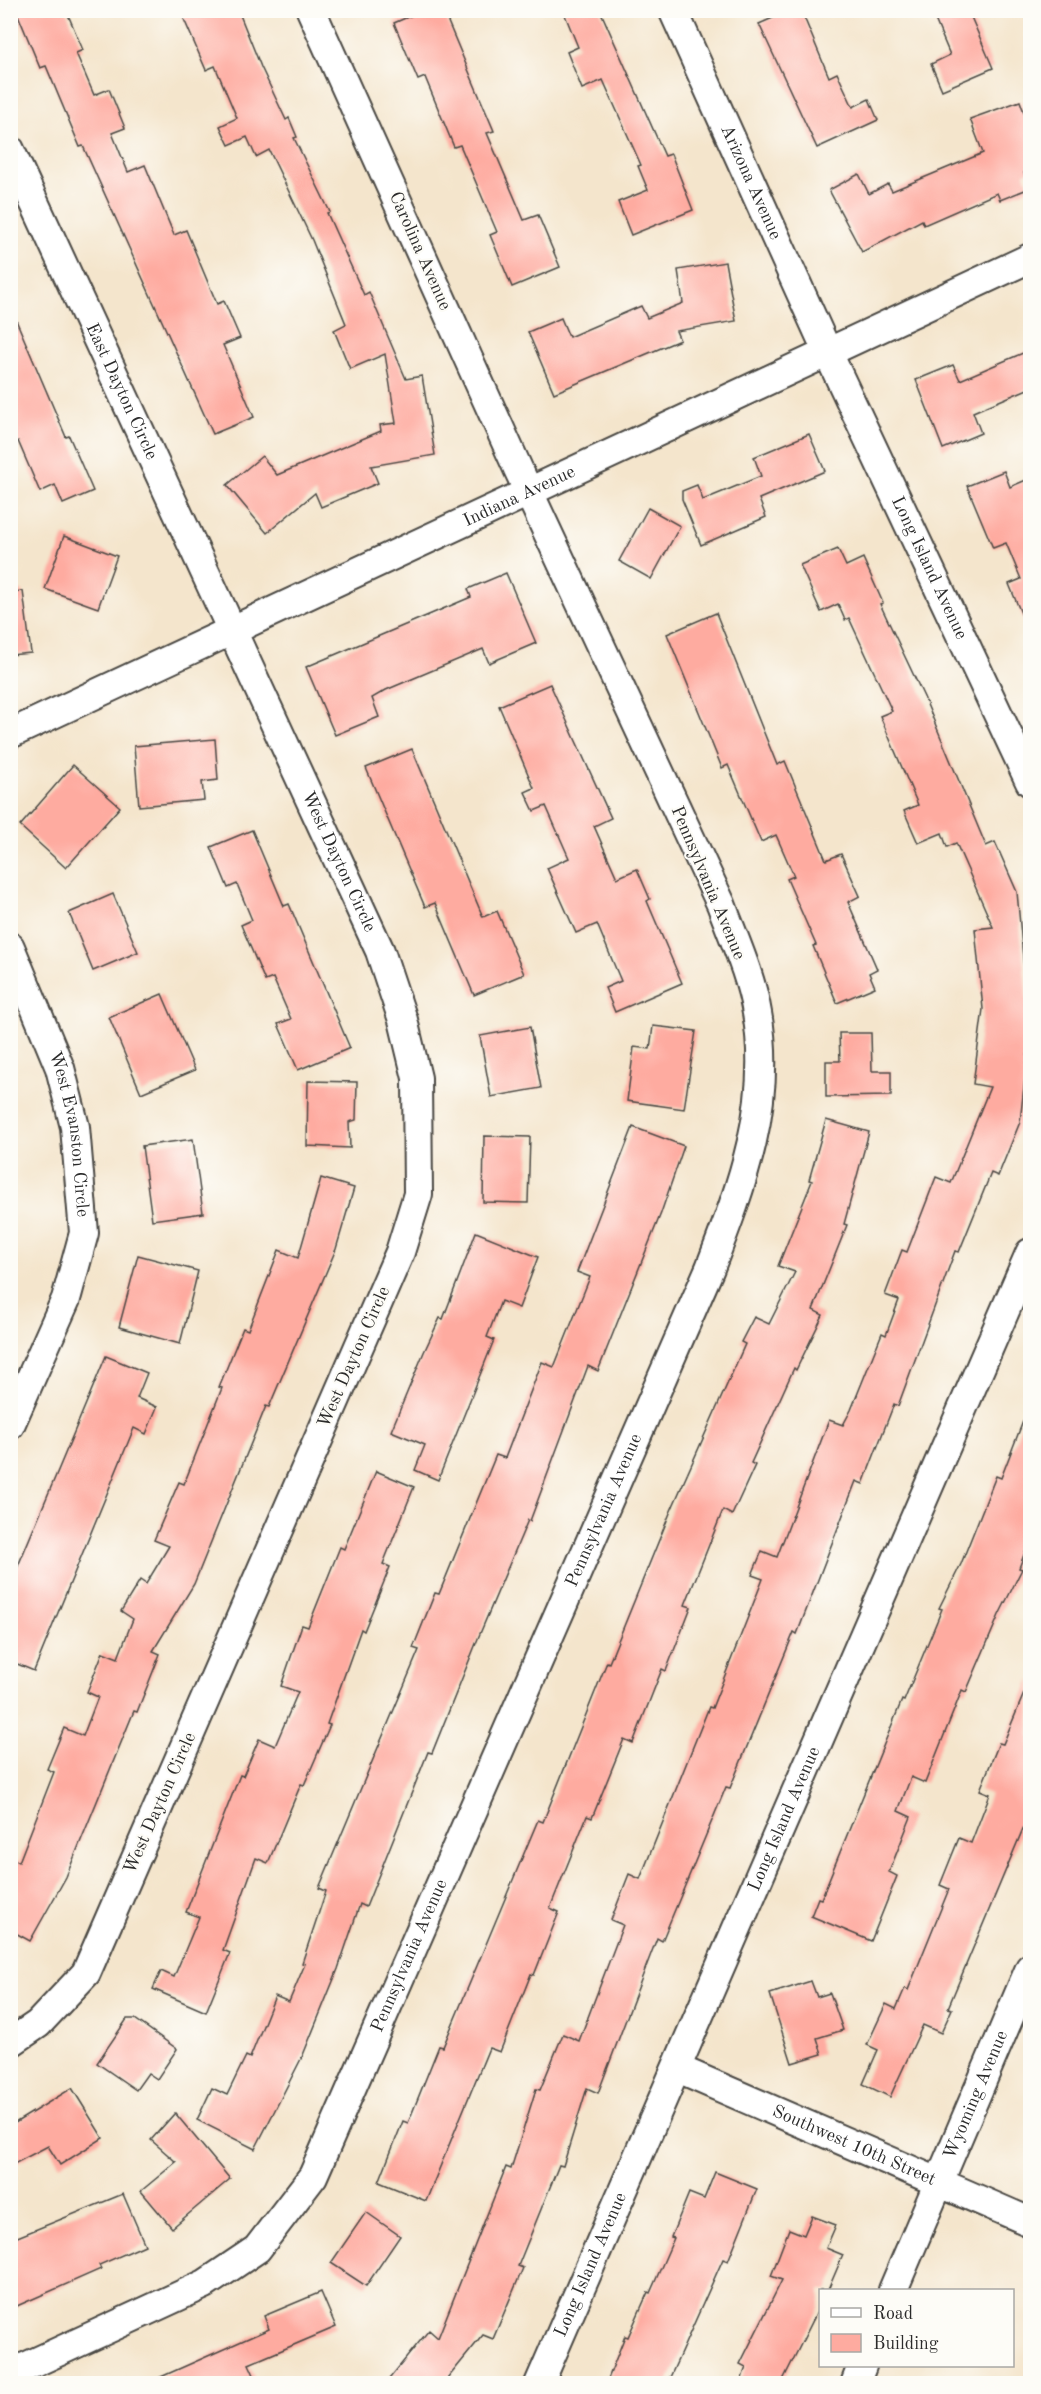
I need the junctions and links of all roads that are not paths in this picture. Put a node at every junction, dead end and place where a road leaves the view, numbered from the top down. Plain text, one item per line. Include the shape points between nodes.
1 (311, 10) edge
2 (673, 10) edge
3 (10, 150) edge
4 (1030, 258) edge
5 (828, 352) junction
6 (529, 492) junction
7 (232, 633) junction
8 (10, 734) edge
9 (1030, 782) edge
10 (10, 946) edge
11 (1030, 1253) edge
12 (10, 1425) edge
13 (1030, 1968) edge
14 (10, 2043) edge
15 (678, 2069) junction
16 (939, 2183) junction
17 (1030, 2222) edge
18 (893, 2289) edge
19 (862, 2367) edge
20 (10, 2374) edge
21 (539, 2384) edge
22 (855, 2384) edge

1 - 6 street, Carolina Avenue
2 - 5 street, Arizona Avenue
3 - 7 street, East Dayton Circle
4 - 5 street, Indiana Avenue
5 - 6 street, Indiana Avenue
5 - 9 street, Long Island Avenue
6 - 7 street, Indiana Avenue
6 - 20 street, Pennsylvania Avenue via 720,904 743,962 757,1013 762,1078 753,1142 710,1268 313,2176 257,2249 205,2284
7 - 8 street, Indiana Avenue
7 - 14 street, West Dayton Circle via 380,951 403,1020 417,1078 418,1194 400,1252 86,1973 38,2024
10 - 12 street, West Evanston Circle via 63,1078 75,1127 84,1233 66,1299
11 - 15 street, Long Island Avenue
13 - 16 street, Wyoming Avenue
15 - 16 street, Southwest 10th Street
15 - 21 street, Long Island Avenue
16 - 17 street, Southwest 10th Street
16 - 18 street, Wyoming Avenue
19 - 22 street

